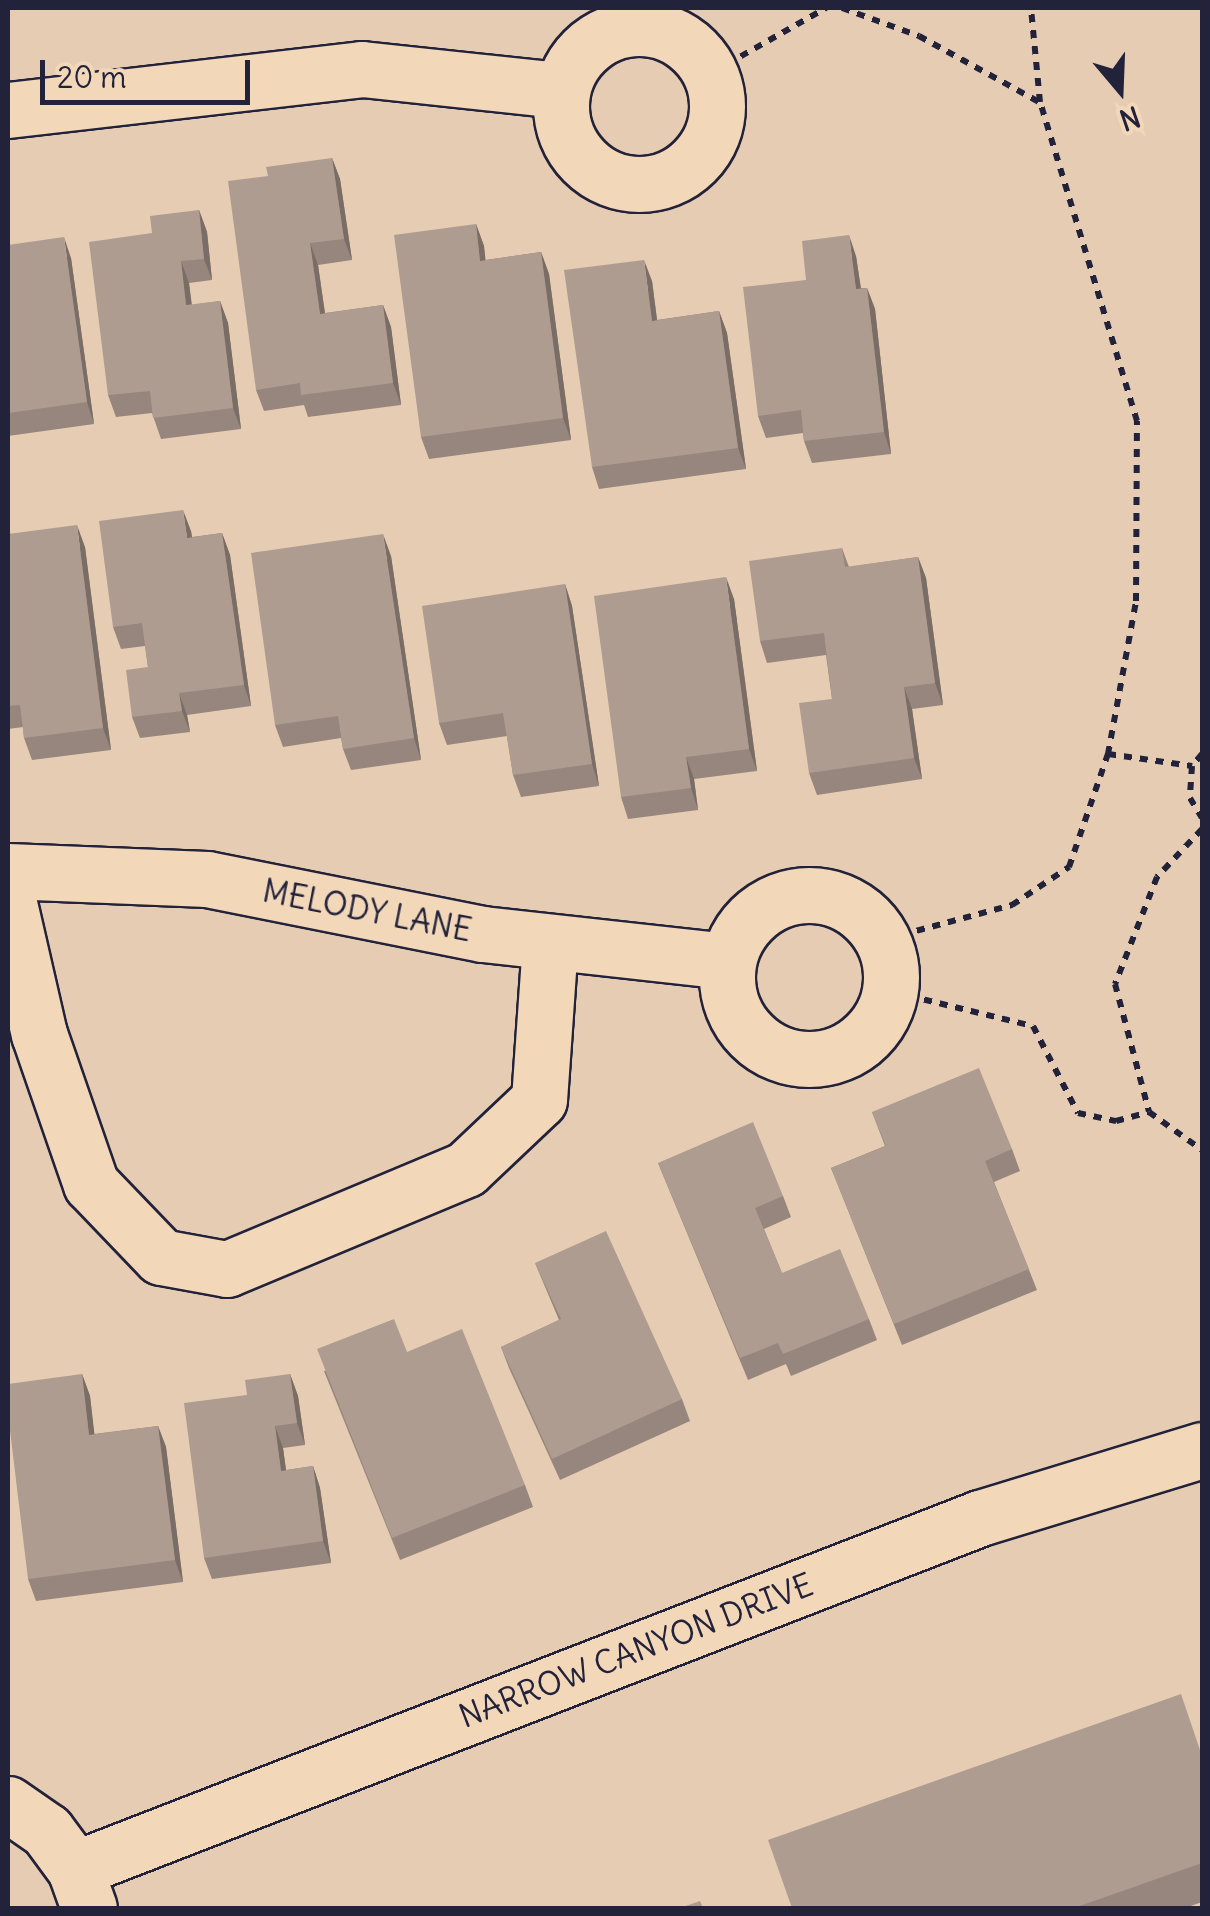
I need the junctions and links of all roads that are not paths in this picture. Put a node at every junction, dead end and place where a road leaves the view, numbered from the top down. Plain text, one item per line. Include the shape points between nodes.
1 (560, 90) junction
2 (8, 110) edge
3 (8, 872) edge
4 (8, 899) edge
5 (550, 944) junction
6 (726, 962) junction
7 (1202, 1450) edge
8 (8, 1804) edge
9 (82, 1889) edge

1 - 1 street via 567,140 600,176 649,185 695,164 719,120 712,72 679,36 630,26 584,47
1 - 2 street via 362,68
3 - 5 street, MELODY LANE via 207,879
4 - 5 street via 40,1034 91,1184 160,1257 226,1269 466,1169 540,1100
5 - 6 street, MELODY LANE
6 - 6 street via 751,914 798,892 850,902 886,940 893,992 868,1038 820,1061 768,1052 732,1013
7 - 9 street, NARROW CANYON DRIVE via 980,1518
8 - 9 street via 47,1831

